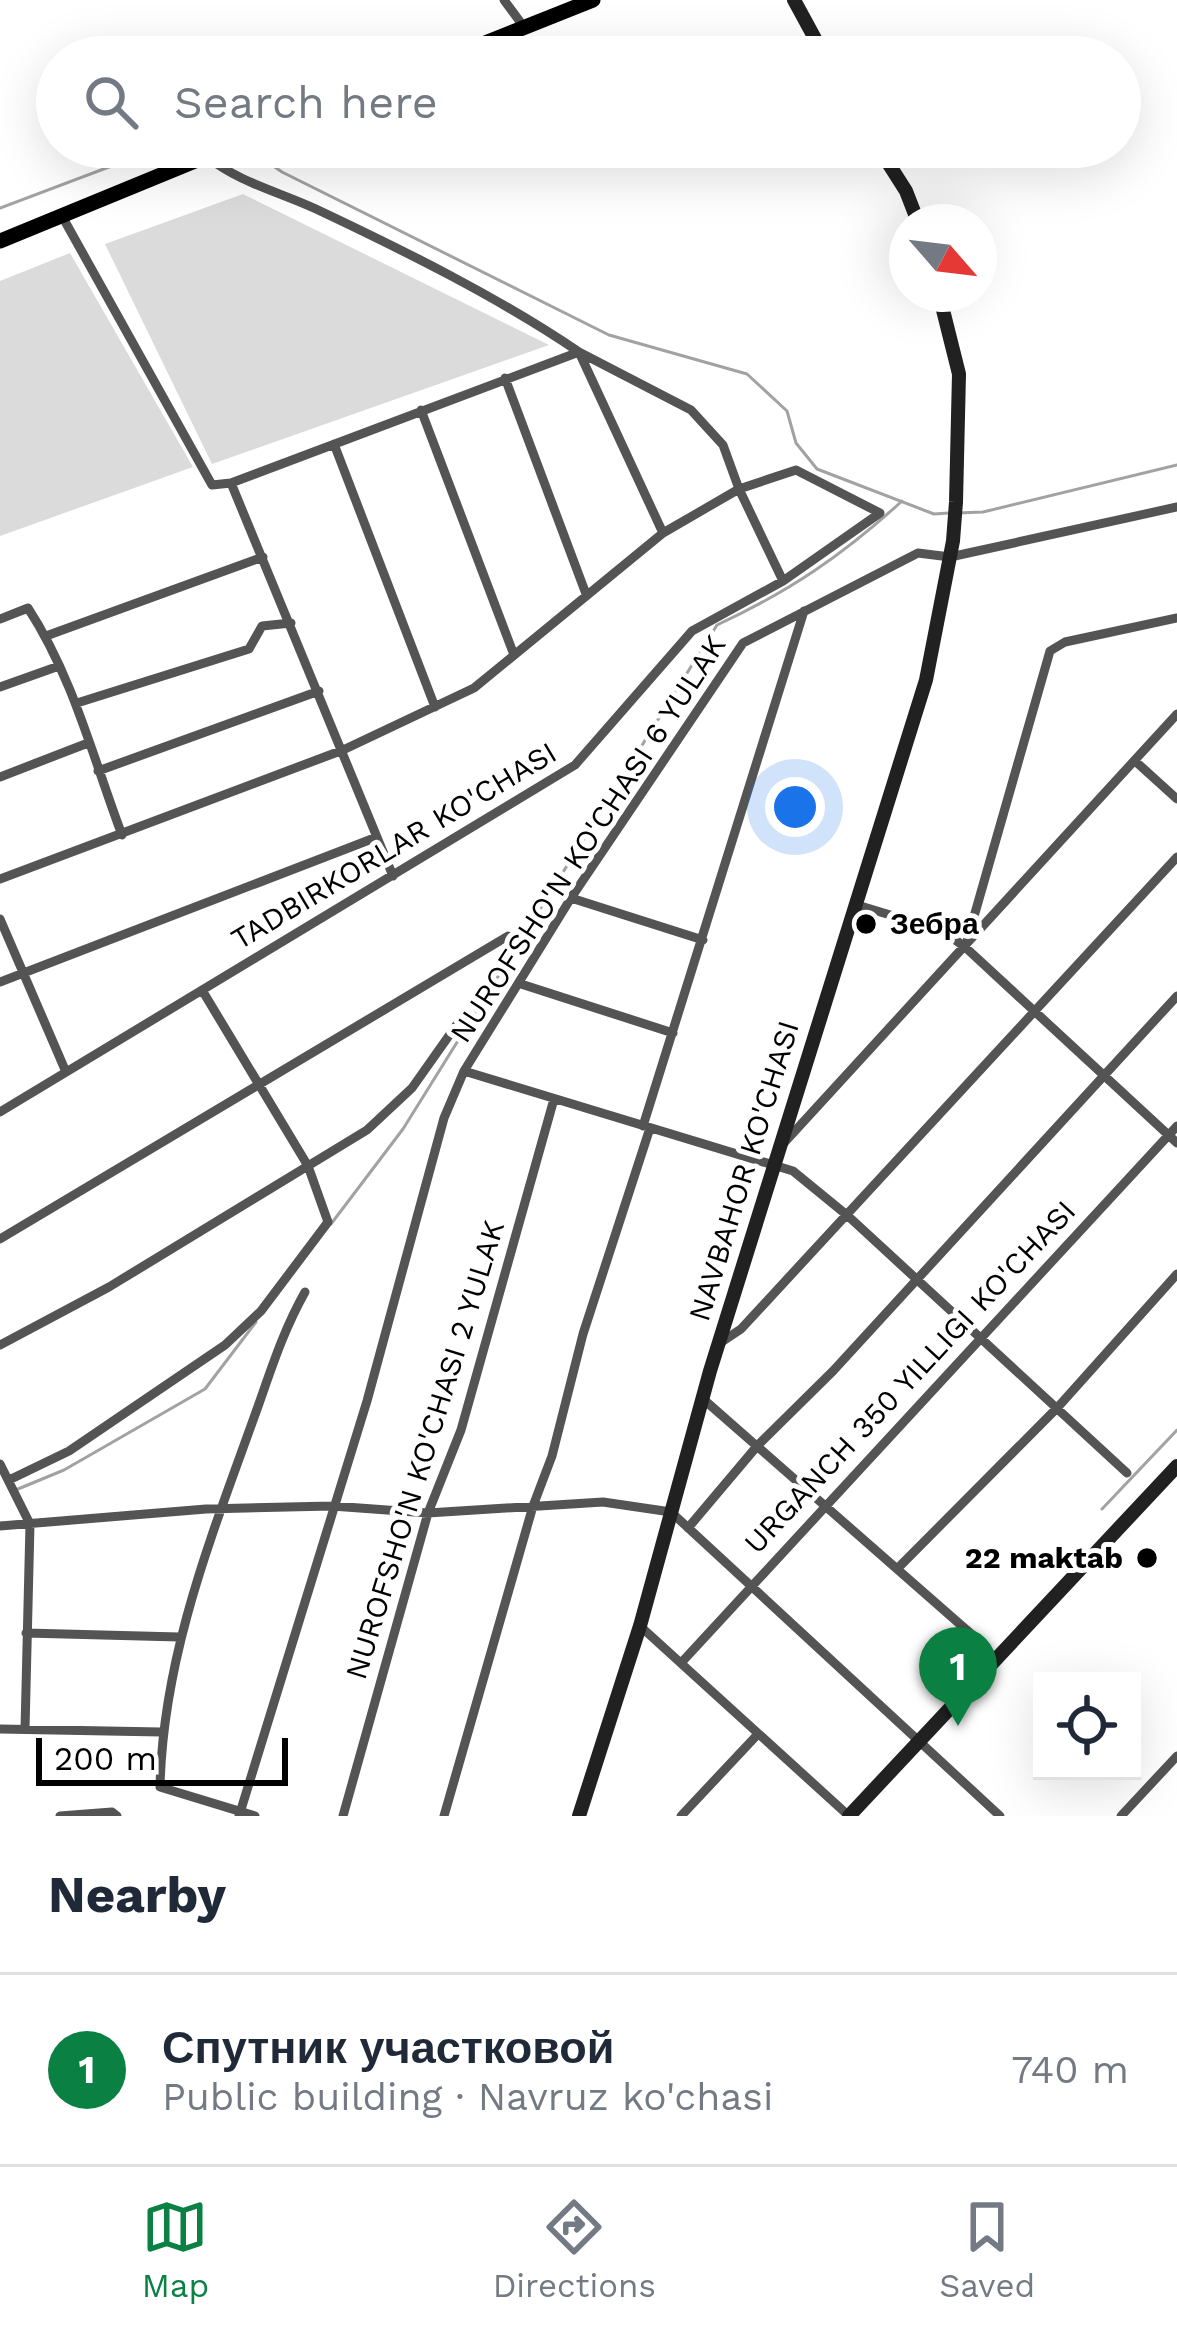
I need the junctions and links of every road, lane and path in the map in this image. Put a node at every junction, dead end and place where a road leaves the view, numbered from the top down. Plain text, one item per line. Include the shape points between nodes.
1 (504, 0) edge
2 (593, 0) edge
3 (794, 0) edge
4 (524, 27) junction
5 (502, 36) edge
6 (814, 36) edge
7 (177, 168) edge
8 (221, 168) edge
9 (891, 168) edge
10 (911, 204) edge
11 (62, 216) junction
12 (0, 241) edge
13 (944, 312) edge
14 (579, 352) junction
15 (505, 378) junction
16 (421, 410) junction
17 (334, 443) junction
18 (232, 483) junction
19 (739, 489) junction
20 (1177, 507) edge
21 (663, 532) junction
22 (952, 549) junction
23 (263, 557) junction
24 (783, 581) junction
25 (586, 594) junction
26 (804, 611) junction
27 (1177, 618) edge
28 (0, 619) edge
29 (291, 623) junction
30 (46, 636) junction
31 (514, 655) junction
32 (59, 666) junction
33 (0, 687) edge
34 (319, 691) junction
35 (76, 704) junction
36 (435, 707) junction
37 (1177, 714) edge
38 (88, 742) junction
39 (343, 750) junction
40 (1135, 761) junction
41 (98, 771) junction
42 (0, 777) edge
43 (1177, 799) edge
44 (122, 835) junction
45 (377, 837) junction
46 (1177, 856) edge
47 (393, 876) junction
48 (0, 879) edge
49 (571, 898) junction
50 (854, 904) junction
51 (0, 919) edge
52 (508, 936) dead end
53 (703, 940) junction
54 (965, 947) junction
55 (21, 974) junction
56 (0, 982) edge
57 (520, 984) junction
58 (202, 990) junction
59 (1177, 996) edge
60 (1035, 1012) junction
61 (465, 1013) dead end
62 (673, 1033) junction
63 (464, 1071) junction
64 (66, 1072) junction
65 (1105, 1076) junction
66 (260, 1085) junction
67 (554, 1099) junction
68 (0, 1112) edge
69 (647, 1127) junction
70 (1174, 1135) edge
71 (783, 1144) junction
72 (308, 1166) junction
73 (776, 1166) junction
74 (848, 1216) junction
75 (0, 1239) edge
76 (1177, 1274) edge
77 (918, 1280) junction
78 (304, 1292) dead end
79 (981, 1336) junction
80 (720, 1343) junction
81 (0, 1345) edge
82 (702, 1398) junction
83 (1058, 1407) junction
84 (758, 1444) junction
85 (0, 1464) edge
86 (1177, 1466) edge
87 (1127, 1473) dead end
88 (13, 1489) junction
89 (825, 1504) junction
90 (332, 1506) junction
91 (533, 1506) junction
92 (218, 1510) junction
93 (670, 1512) junction
94 (428, 1513) junction
95 (29, 1524) junction
96 (0, 1526) edge
97 (688, 1528) junction
98 (897, 1569) junction
99 (749, 1586) junction
100 (640, 1626) junction
101 (26, 1633) junction
102 (179, 1637) junction
103 (979, 1640) dead end
104 (681, 1663) junction
105 (0, 1729) edge
106 (26, 1729) junction
107 (161, 1732) junction
108 (758, 1734) junction
109 (920, 1741) junction
110 (1177, 1756) edge
111 (240, 1814) edge
112 (59, 1816) edge
113 (117, 1816) edge
114 (255, 1816) edge
115 (343, 1816) edge
116 (444, 1816) edge
117 (579, 1816) edge
118 (681, 1816) edge
119 (849, 1816) edge
120 (1000, 1816) edge
121 (1121, 1816) edge

1 - 4 street
2 - 4 main road
3 - 6 main road
4 - 5 main road
7 - 11 main road
8 - 14 street via 313,208
9 - 10 main road
11 - 12 main road
11 - 18 street via 212,485
13 - 22 main road, NAVBAHOR KO'CHASI via 959,374
14 - 15 street
14 - 19 street via 691,410 723,445
14 - 21 street
15 - 16 street
15 - 25 street
16 - 17 street
16 - 31 street
17 - 18 street
17 - 36 street
18 - 23 street
19 - 21 street
19 - 24 street
19 - 24 street, TADBIRKORLAR KO'CHASI via 796,470 880,513
20 - 22 street, NUROFSHO'N KO'CHASI 6 YULAK
21 - 25 street
22 - 26 street, NUROFSHO'N KO'CHASI 6 YULAK via 918,553
22 - 50 main road, NAVBAHOR KO'CHASI via 926,680
23 - 29 street
23 - 30 street
24 - 47 street, TADBIRKORLAR KO'CHASI via 692,631 575,765
25 - 31 street
26 - 49 street, NUROFSHO'N KO'CHASI 6 YULAK via 743,643
26 - 53 street
27 - 54 street via 1050,652
28 - 30 street via 28,608
29 - 34 street
29 - 35 street via 262,626 249,649
30 - 32 street
31 - 36 street
32 - 33 street
32 - 35 street
34 - 39 street
34 - 41 street
35 - 38 street
36 - 39 street
37 - 40 street
38 - 41 street
38 - 42 street
39 - 44 street
39 - 45 street
40 - 43 street
40 - 54 street
41 - 44 street
44 - 48 street
45 - 47 street
45 - 55 street
46 - 60 street
47 - 58 street, TADBIRKORLAR KO'CHASI
49 - 53 street
49 - 57 street, NUROFSHO'N KO'CHASI 6 YULAK
50 - 54 street via 943,931
50 - 71 main road, NAVBAHOR KO'CHASI
51 - 55 street
52 - 66 street
53 - 62 street
54 - 60 street
54 - 71 street
55 - 56 street
55 - 64 street
57 - 62 street
57 - 63 street, NUROFSHO'N KO'CHASI 6 YULAK
58 - 64 street, TADBIRKORLAR KO'CHASI
58 - 66 street
59 - 65 street
60 - 65 street
60 - 74 street
61 - 72 street via 412,1088 367,1130
62 - 69 street
63 - 67 street
63 - 90 street, NUROFSHO'N KO'CHASI 6 YULAK
64 - 68 street, TADBIRKORLAR KO'CHASI
65 - 70 street
65 - 77 street
66 - 72 street
66 - 75 street
67 - 69 street
67 - 94 street, NUROFSHO'N KO'CHASI 2 YULAK via 460,1430
69 - 73 street
69 - 91 street
70 - 79 street, URGANCH 350 YILLIGI KO'CHASI
71 - 73 main road, NAVBAHOR KO'CHASI
72 - 81 street
72 - 88 street via 328,1222 261,1311 225,1345
73 - 74 street
73 - 80 main road, NAVBAHOR KO'CHASI
74 - 77 street
74 - 80 street
76 - 83 street
77 - 79 street
77 - 84 street
78 - 92 street
79 - 83 street
79 - 89 street, URGANCH 350 YILLIGI KO'CHASI
80 - 82 main road, NAVBAHOR KO'CHASI
82 - 84 street
82 - 93 main road, NAVBAHOR KO'CHASI
83 - 87 street
83 - 98 street
84 - 89 street
84 - 97 street
85 - 88 street
86 - 109 main road
88 - 95 street
89 - 98 street
89 - 99 street, URGANCH 350 YILLIGI KO'CHASI
90 - 92 street
90 - 94 street
90 - 111 street, NUROFSHO'N KO'CHASI 6 YULAK
91 - 93 street via 603,1502
91 - 94 street
91 - 116 street
92 - 95 street
92 - 102 street
93 - 97 street
93 - 100 main road, NAVBAHOR KO'CHASI
94 - 115 street, NUROFSHO'N KO'CHASI 2 YULAK
95 - 96 street
95 - 101 street
97 - 99 street
98 - 103 street
99 - 104 street, URGANCH 350 YILLIGI KO'CHASI
99 - 109 street
100 - 104 street
100 - 117 main road, NAVBAHOR KO'CHASI
101 - 102 street
101 - 106 street
102 - 107 street
104 - 108 street
105 - 106 street
106 - 107 street
107 - 111 street via 160,1787
108 - 118 street
108 - 119 street
109 - 119 main road
109 - 120 street
110 - 121 street
111 - 114 street
112 - 113 street

